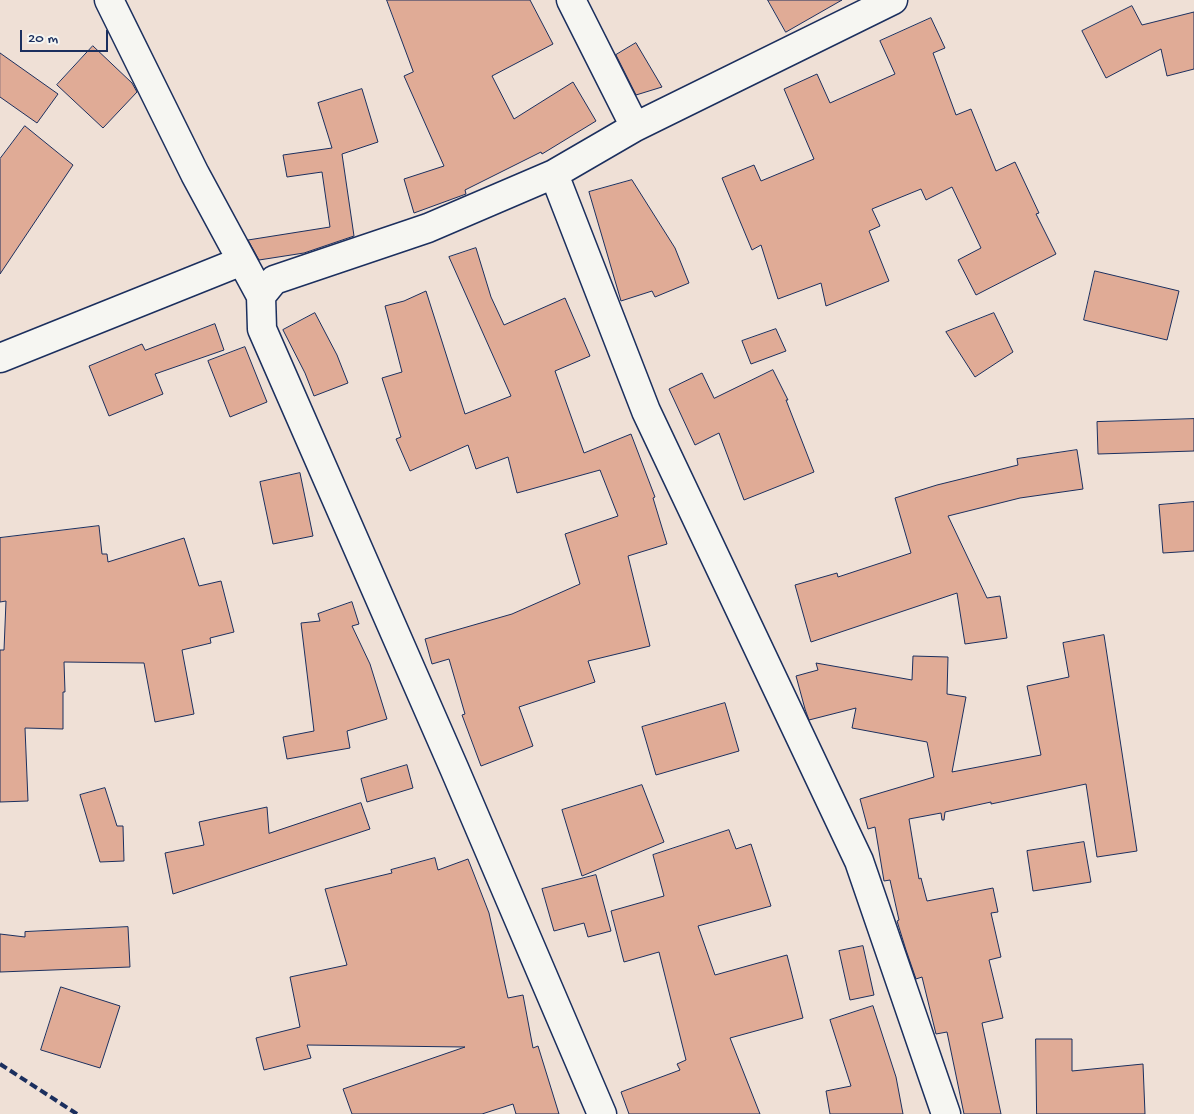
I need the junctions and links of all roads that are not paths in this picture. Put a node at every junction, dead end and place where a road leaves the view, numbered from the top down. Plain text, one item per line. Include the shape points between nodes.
1 (109, 0) edge
2 (571, 0) edge
3 (893, 0) edge
4 (635, 127) junction
5 (554, 174) junction
6 (242, 261) junction
7 (261, 296) junction
8 (0, 358) edge
9 (602, 1114) edge
10 (946, 1114) edge

1 - 6 street
2 - 4 street
3 - 4 street
4 - 5 street
5 - 7 street via 428,228 274,280
5 - 10 street via 646,411 859,861
6 - 7 street
6 - 8 street
7 - 9 street via 262,328

